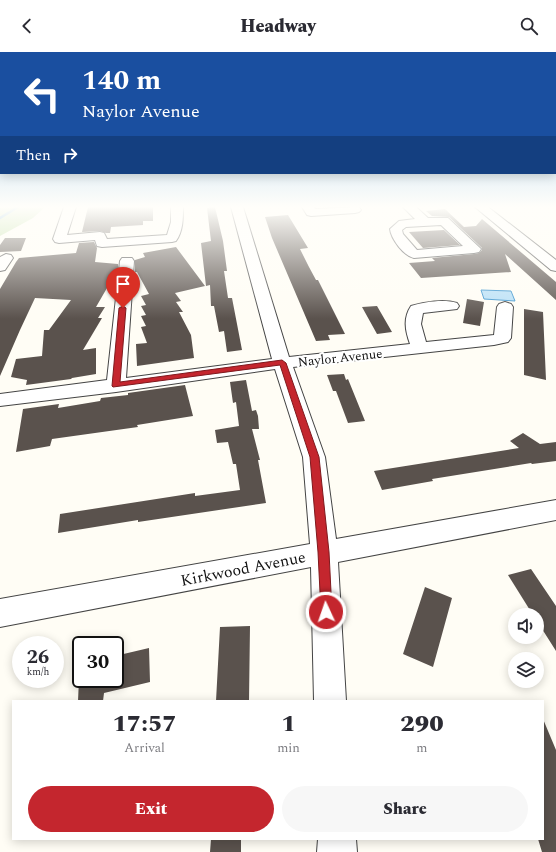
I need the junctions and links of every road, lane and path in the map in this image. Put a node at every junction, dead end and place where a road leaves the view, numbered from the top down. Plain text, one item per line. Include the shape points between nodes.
1 (249, 244) edge
2 (405, 244) edge
3 (469, 244) edge
4 (528, 244) edge
5 (127, 261) dead end
6 (556, 267) edge
7 (451, 306) dead end
8 (505, 307) dead end
9 (420, 348) junction
10 (282, 363) junction
11 (116, 386) junction
12 (0, 400) edge
13 (554, 513) edge
14 (324, 552) junction
15 (0, 613) edge
16 (330, 700) edge
17 (337, 840) edge
18 (337, 852) edge

1 - 10 street
2 - 3 street via 414,254 474,249
4 - 6 street
5 - 11 street
7 - 9 street via 417,309 412,328
8 - 9 street, Naylor Avenue via 502,338
9 - 10 street, Naylor Avenue
10 - 11 street, Naylor Avenue
10 - 14 street via 314,457
11 - 12 street, Naylor Avenue
13 - 14 street, Kirkwood Avenue
14 - 15 street, Kirkwood Avenue
14 - 16 street
17 - 18 street

